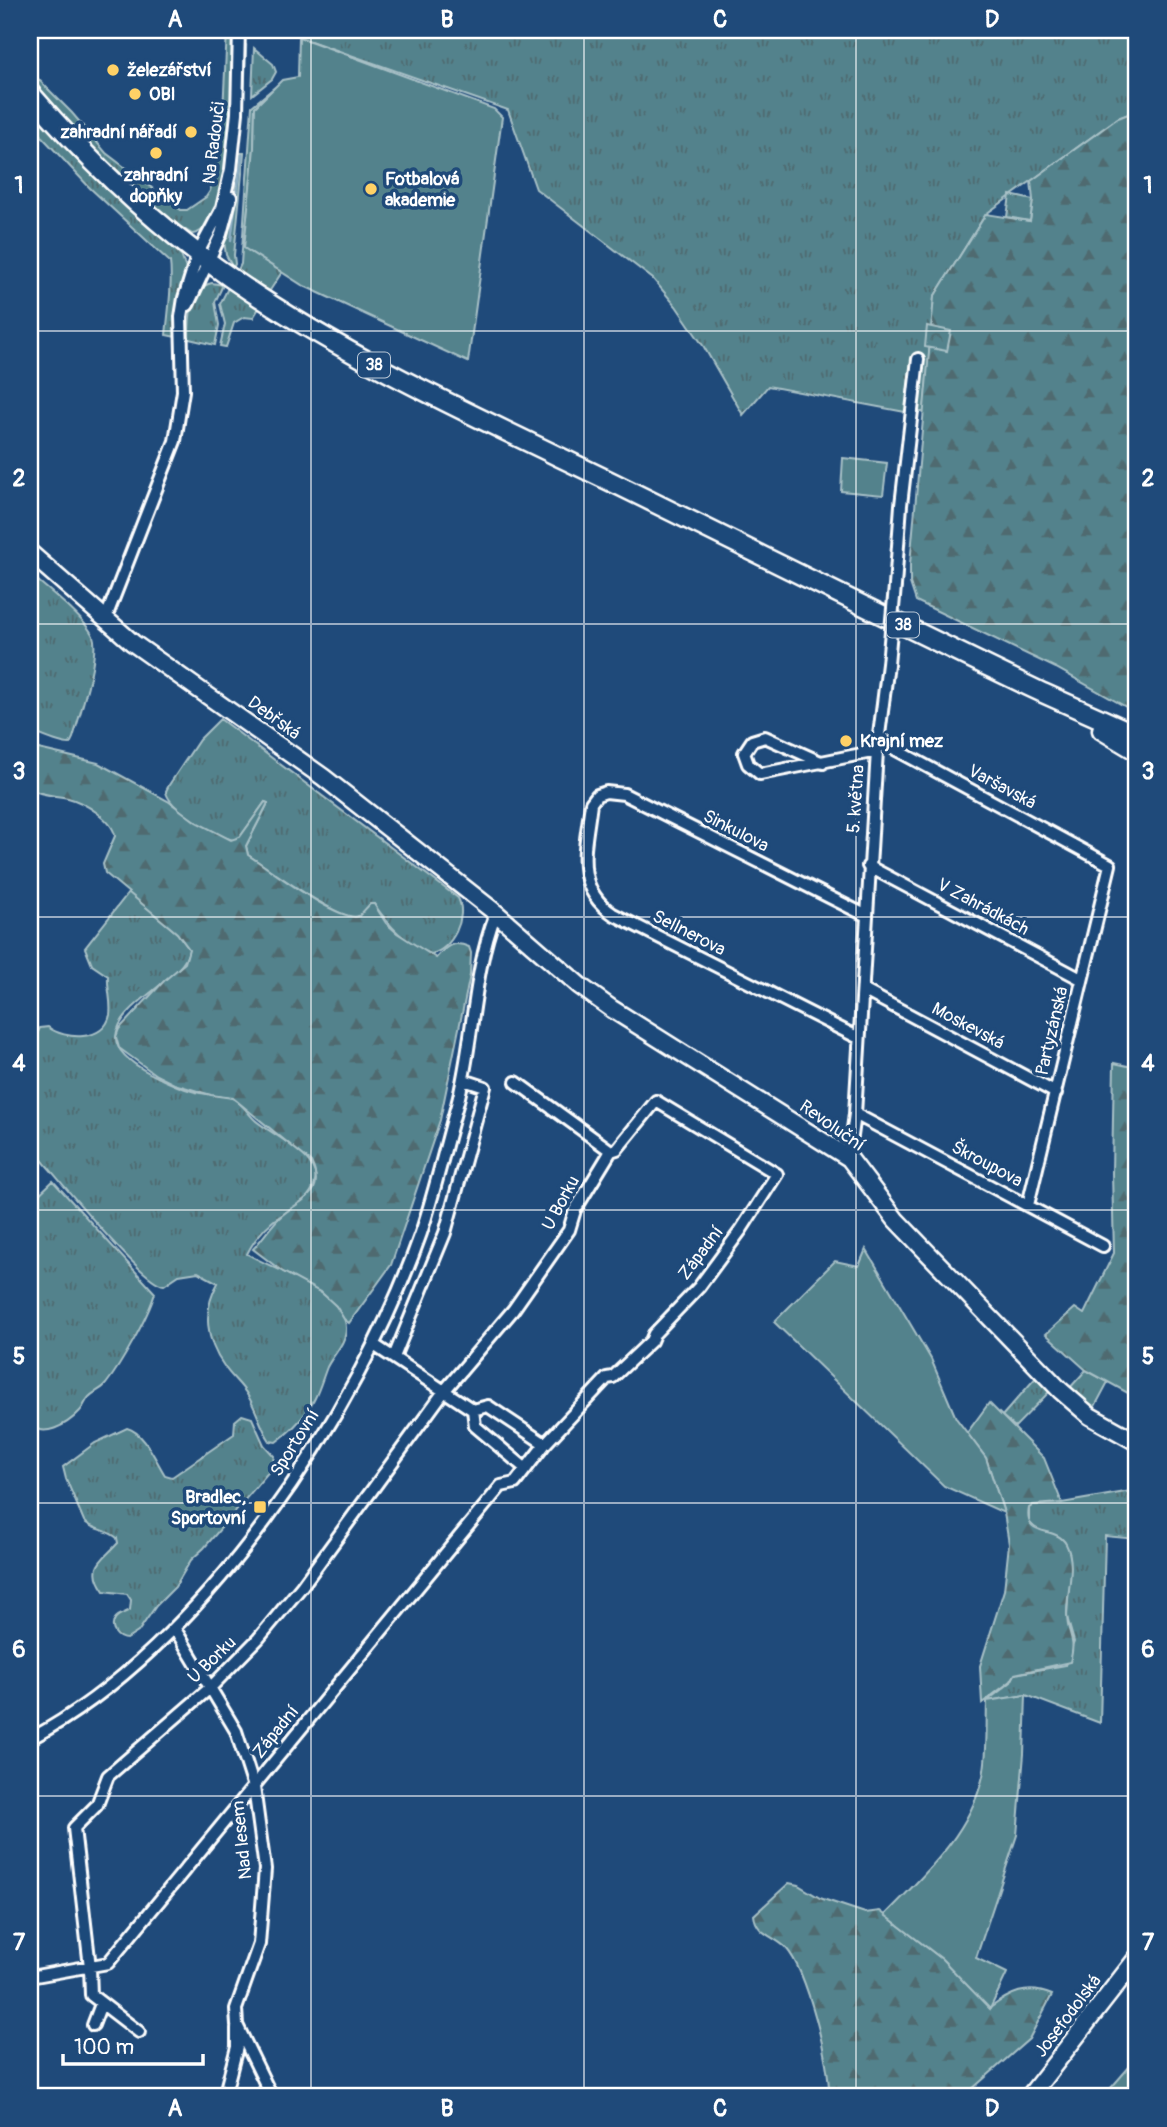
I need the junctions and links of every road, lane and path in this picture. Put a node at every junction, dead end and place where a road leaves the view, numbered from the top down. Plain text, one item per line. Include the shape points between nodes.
1 (239, 30) edge
2 (30, 93) edge
3 (203, 257) junction
4 (919, 359) dead end
5 (30, 553) edge
6 (105, 620) junction
7 (1043, 693) junction
8 (1137, 735) edge
9 (877, 746) junction
10 (1137, 751) edge
11 (823, 763) junction
12 (591, 803) joint
13 (868, 866) junction
14 (1110, 866) joint
15 (496, 914) junction
16 (867, 916) junction
17 (1082, 979) junction
18 (863, 990) junction
19 (859, 1038) junction
20 (464, 1080) junction
21 (516, 1082) dead end
22 (1056, 1093) junction
23 (656, 1101) joint
24 (855, 1114) junction
25 (611, 1151) junction
26 (849, 1158) junction
27 (1028, 1205) junction
28 (1103, 1246) dead end
29 (374, 1345) junction
30 (394, 1357) junction
31 (445, 1390) junction
32 (473, 1410) junction
33 (1137, 1442) edge
34 (545, 1444) junction
35 (526, 1469) junction
36 (175, 1629) junction
37 (211, 1687) junction
38 (30, 1739) edge
39 (254, 1787) junction
40 (1137, 1958) edge
41 (90, 1967) junction
42 (30, 1977) edge
43 (102, 2004) junction
44 (93, 2025) dead end
45 (237, 2025) junction
46 (139, 2032) dead end
47 (224, 2097) edge
48 (272, 2097) edge
49 (1029, 2097) edge

1 - 3 street, Na Radouči via 232,188 228,211
2 - 3 main road, 38 via 117,184
3 - 6 street, Na Radouči via 183,331 183,391 175,441
3 - 7 main road, 38 via 317,333 406,383
4 - 9 street, 5. května, bridge
5 - 6 main road, Debřská
6 - 15 main road, Debřská via 323,777
7 - 8 main road, 38
7 - 10 main road, 38
9 - 11 street
9 - 13 street, 5. května
9 - 14 street, Varšavská
11 - 11 street via 760,774 744,753 752,741 765,737
12 - 16 street, Sinkulova via 606,792 624,794
12 - 19 street, Sellnerova via 583,872 601,906
13 - 16 street, 5. května
13 - 17 street, V Zahrádkách
14 - 17 street, Partyzánská
15 - 20 street, Sportovní via 483,957
15 - 26 main road, Revoluční via 612,1009
16 - 18 street, 5. května
17 - 22 street, Partyzánská
18 - 19 street, 5. května
18 - 22 street, Moskevská
19 - 24 street, 5. května
20 - 29 street, Sportovní via 421,1233
20 - 30 street via 485,1087 445,1233
21 - 25 street
22 - 27 street, Partyzánská
23 - 25 street, U Borku
23 - 34 street, Západní via 777,1174 699,1287 651,1341 607,1378
24 - 26 street, 5. května
24 - 27 street, Škroupova
25 - 31 street, U Borku via 575,1210 569,1230 513,1310
26 - 33 main road, Revoluční via 896,1220 1060,1390 1090,1416
27 - 28 street, Škroupova
29 - 30 street
29 - 36 street, Sportovní via 297,1476 226,1571
30 - 31 street
31 - 32 street
31 - 37 street, U Borku via 302,1586
32 - 34 street via 488,1406
32 - 35 street via 475,1426
34 - 35 street, Západní
35 - 39 street, Západní via 515,1483 501,1486
36 - 37 street, Nad lesem
36 - 38 street, Sportovní via 96,1698
37 - 39 street, Nad lesem via 236,1731
37 - 41 street, U Borku via 108,1776 97,1805 74,1828
39 - 41 street, Západní via 108,1963
39 - 45 street, Nad lesem via 265,1869 259,1944 236,2009
40 - 49 main road, Josefodolská
41 - 42 street, Západní
41 - 43 street via 91,1995
43 - 44 street
43 - 46 street
45 - 47 street, Nad lesem via 237,2047
45 - 48 street

